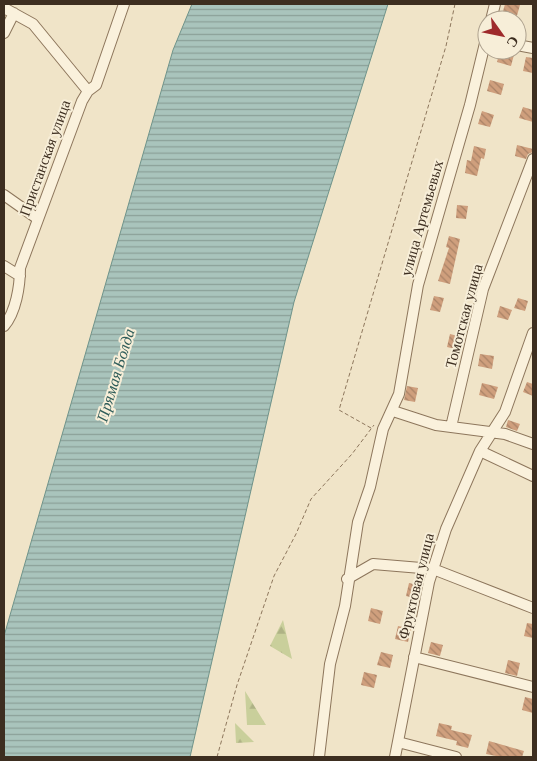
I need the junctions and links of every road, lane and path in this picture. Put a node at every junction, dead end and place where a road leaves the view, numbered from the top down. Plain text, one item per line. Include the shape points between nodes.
1 (124, 4) edge
2 (455, 4) edge
3 (4, 8) edge
4 (14, 13) junction
5 (4, 33) edge
6 (481, 60) edge
7 (88, 91) junction
8 (533, 159) edge
9 (4, 195) edge
10 (38, 219) junction
11 (4, 266) edge
12 (20, 276) junction
13 (4, 326) edge
14 (533, 333) edge
15 (392, 410) junction
16 (376, 423) dead end
17 (451, 427) junction
18 (371, 428) junction
19 (494, 432) junction
20 (533, 444) edge
21 (480, 452) junction
22 (533, 476) edge
23 (433, 569) junction
24 (347, 579) junction
25 (533, 608) edge
26 (414, 657) junction
27 (533, 687) edge
28 (398, 742) junction
29 (217, 757) edge
30 (319, 757) edge
31 (395, 757) edge
32 (456, 757) edge

1 - 7 street, Пристанская улица via 96,85
2 - 18 path via 446,46 339,410
3 - 4 street
4 - 5 street
4 - 7 street via 33,24
6 - 15 street, улица Артемьевых via 418,285 399,394
7 - 10 street, Пристанская улица
8 - 17 street, Томотская улица via 483,289
9 - 10 street
10 - 12 street, Пристанская улица
11 - 12 street
12 - 13 street, Пристанская улица via 10,319
14 - 19 street, Фруктовая улица via 505,412
15 - 17 street
15 - 24 street, улица Артемьевых via 383,429 370,487 358,522
16 - 18 path
17 - 19 street
18 - 29 path via 311,499 274,576 237,685
19 - 20 street
19 - 21 street, Фруктовая улица
21 - 22 street
21 - 23 street, Фруктовая улица via 446,529
23 - 24 street via 373,564
23 - 25 street
23 - 26 street, Фруктовая улица
24 - 30 street, улица Артемьевых via 345,606 330,664
26 - 27 street
26 - 28 street, Фруктовая улица
28 - 31 street, Фруктовая улица
28 - 32 street

